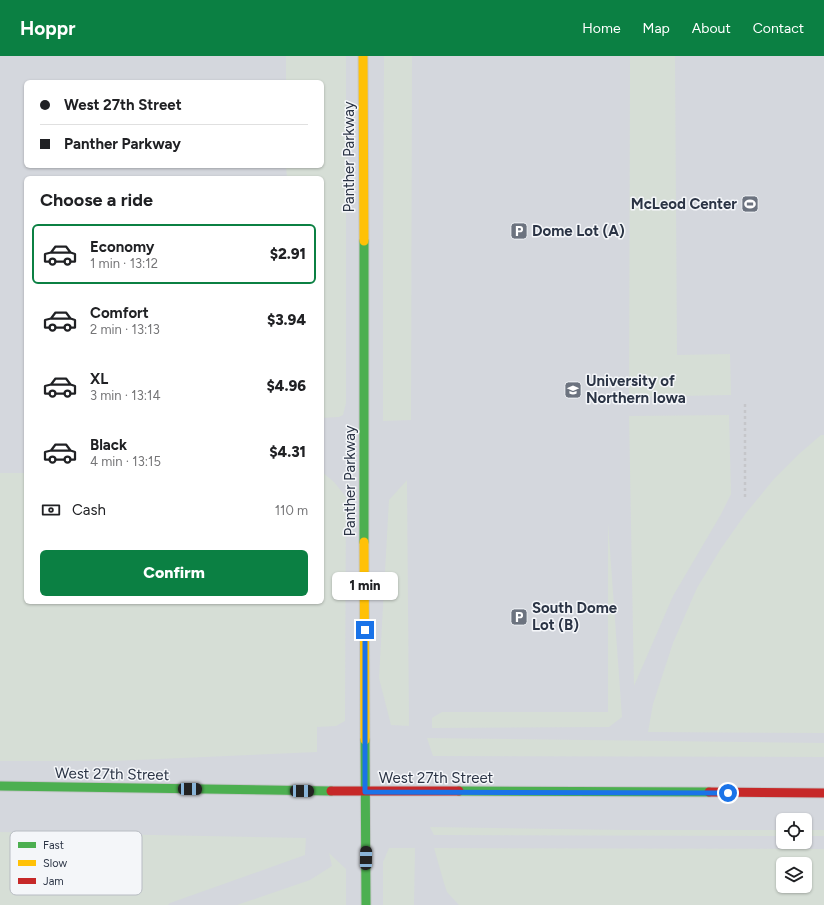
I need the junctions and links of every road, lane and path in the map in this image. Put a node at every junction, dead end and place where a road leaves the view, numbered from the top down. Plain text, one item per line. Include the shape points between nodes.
1 (363, 56) edge
2 (745, 404) dead end
3 (745, 497) dead end
4 (0, 786) edge
5 (365, 792) junction
6 (824, 793) edge
7 (366, 905) edge

1 - 5 street, Panther Parkway
2 - 3 path
4 - 5 street, West 27th Street
5 - 6 street, West 27th Street
5 - 7 street, Panther Parkway

